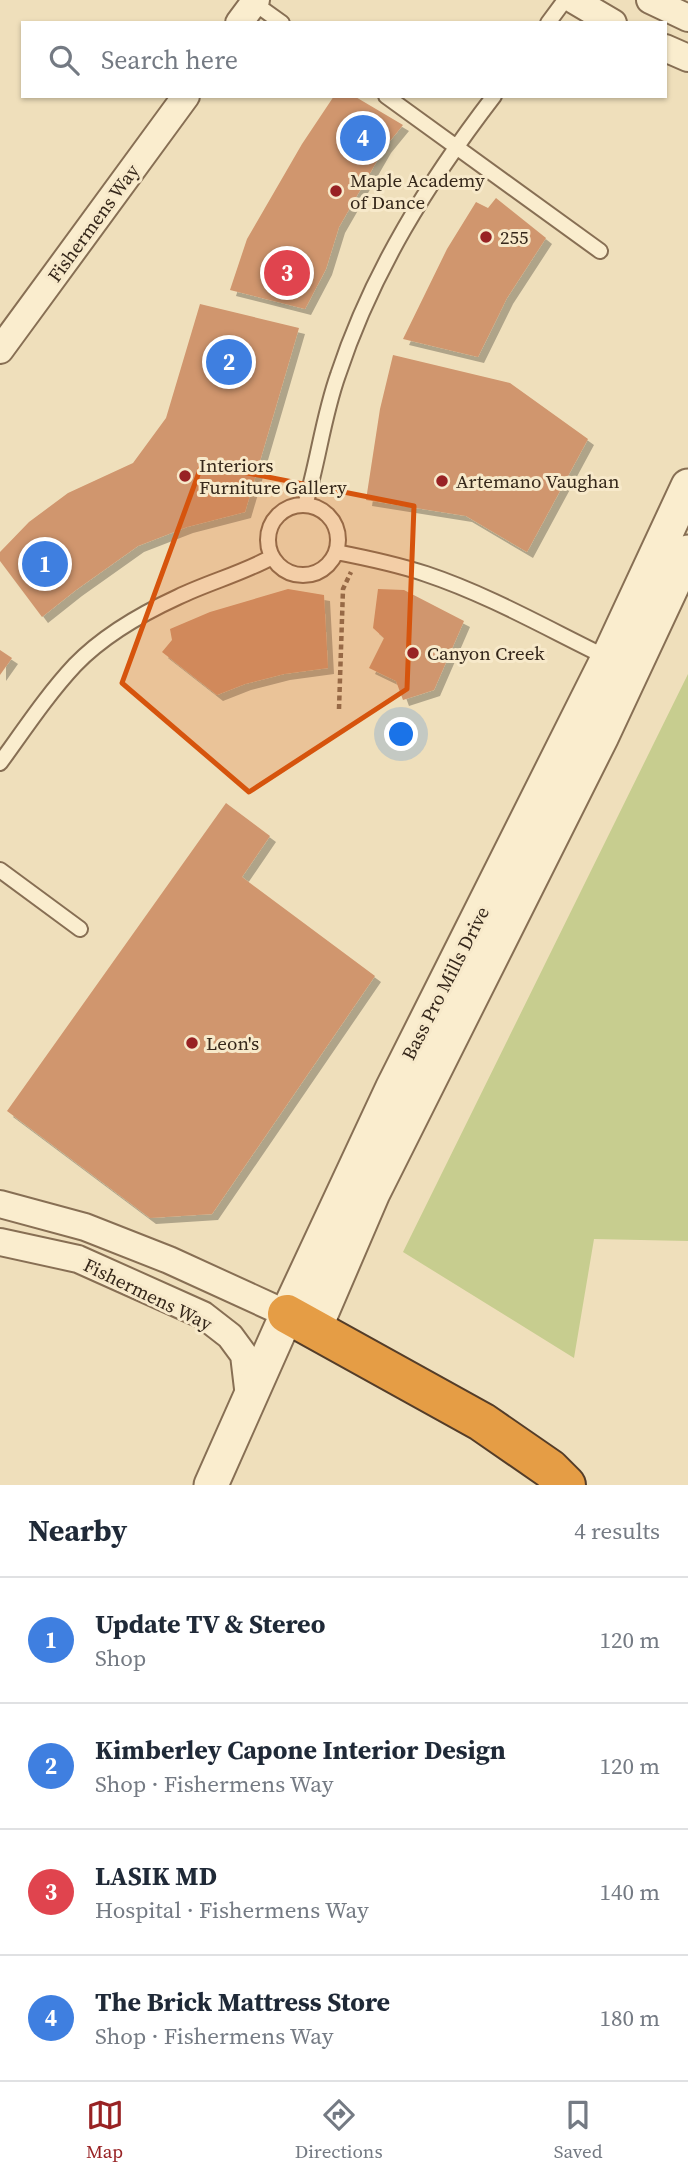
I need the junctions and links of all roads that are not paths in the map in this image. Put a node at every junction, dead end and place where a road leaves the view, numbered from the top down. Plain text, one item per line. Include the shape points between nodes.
1 (565, 0) edge
2 (574, 0) edge
3 (650, 0) edge
4 (250, 9) edge
5 (688, 18) edge
6 (277, 21) edge
7 (549, 21) edge
8 (610, 21) edge
9 (667, 49) edge
10 (688, 58) edge
11 (185, 98) edge
12 (389, 98) edge
13 (492, 98) edge
14 (456, 146) junction
15 (600, 251) dead end
16 (0, 350) edge
17 (688, 486) edge
18 (305, 505) junction
19 (336, 552) junction
20 (688, 552) edge
21 (272, 557) junction
22 (608, 658) junction
23 (0, 763) edge
24 (0, 870) edge
25 (80, 929) dead end
26 (0, 1204) edge
27 (0, 1242) edge
28 (301, 1321) junction
29 (249, 1397) junction
30 (211, 1485) edge
31 (566, 1485) edge

1 - 7 lane
2 - 8 street
3 - 5 street
4 - 6 lane
9 - 10 street
11 - 16 street, Fishermens Way
12 - 14 lane
13 - 14 lane
14 - 15 lane
14 - 18 lane via 398,237 364,306 337,377
17 - 22 street, Bass Pro Mills Drive
18 - 19 lane via 327,514 334,524
18 - 21 lane via 282,512 274,522 268,545
19 - 21 lane via 325,569 301,576 289,573
19 - 22 lane via 427,575 476,594
20 - 28 street, Bass Pro Mills Drive via 602,736 373,1194
21 - 23 lane via 181,595 105,639 58,685
22 - 28 street, Bass Pro Mills Drive via 392,1089
24 - 25 lane
26 - 28 street, Fishermens Way via 85,1227
27 - 29 street, Fishermens Way via 78,1259 203,1315 230,1336 244,1355
28 - 29 street, Bass Pro Mills Drive
28 - 31 highway via 482,1422
29 - 30 street, Bass Pro Mills Drive

